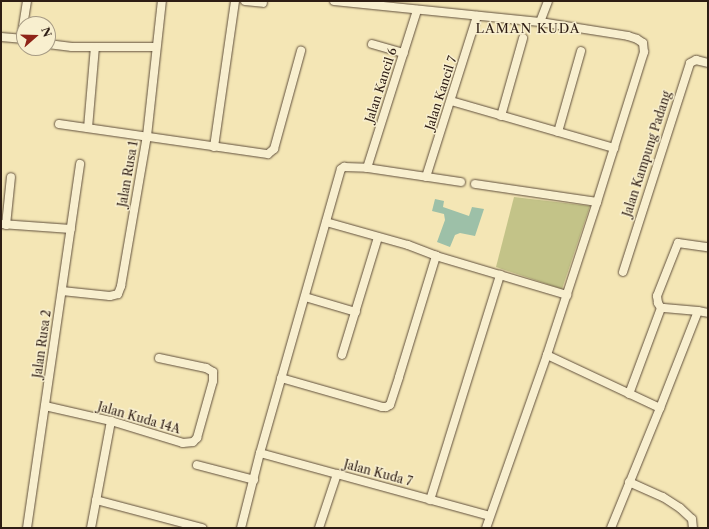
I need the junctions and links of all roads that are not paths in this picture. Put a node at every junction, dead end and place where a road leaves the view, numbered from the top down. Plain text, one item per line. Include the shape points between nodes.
1 (27, 1) edge
2 (162, 1) edge
3 (235, 1) edge
4 (245, 1) edge
5 (334, 1) edge
6 (548, 1) edge
7 (263, 3) dead end
8 (417, 10) junction
9 (25, 16) edge
10 (478, 16) junction
11 (540, 22) junction
12 (1, 37) edge
13 (16, 38) edge
14 (523, 38) dead end
15 (372, 44) dead end
16 (56, 45) edge
17 (95, 47) junction
18 (156, 47) junction
19 (301, 51) dead end
20 (581, 51) dead end
21 (404, 53) junction
22 (708, 64) edge
23 (451, 101) junction
24 (501, 116) junction
25 (59, 124) dead end
26 (88, 128) junction
27 (558, 132) junction
28 (147, 136) junction
29 (214, 146) junction
30 (614, 148) junction
31 (80, 164) dead end
32 (367, 168) junction
33 (11, 177) dead end
34 (426, 177) junction
35 (461, 182) dead end
36 (475, 184) dead end
37 (597, 202) junction
38 (326, 222) junction
39 (3, 224) edge
40 (71, 229) junction
41 (378, 237) junction
42 (708, 246) edge
43 (436, 256) junction
44 (623, 272) dead end
45 (500, 274) junction
46 (62, 291) junction
47 (567, 295) junction
48 (305, 297) junction
49 (661, 308) junction
50 (698, 311) junction
51 (356, 312) junction
52 (708, 312) edge
53 (342, 355) dead end
54 (547, 355) junction
55 (159, 358) dead end
56 (281, 378) junction
57 (629, 394) junction
58 (45, 406) junction
59 (660, 408) junction
60 (111, 421) junction
61 (260, 453) junction
62 (197, 464) dead end
63 (337, 474) junction
64 (254, 480) junction
65 (629, 482) junction
66 (96, 500) junction
67 (430, 500) junction
68 (490, 516) junction
69 (27, 528) edge
70 (91, 528) edge
71 (202, 528) edge
72 (241, 528) edge
73 (319, 528) edge
74 (486, 528) edge
75 (611, 528) edge
76 (693, 528) edge

1 - 9 street
2 - 18 street, Jalan Rusa 1
3 - 29 street
4 - 7 street
5 - 8 street
6 - 11 street
8 - 10 street
8 - 21 street, Jalan Kancil 6
10 - 11 street
10 - 23 street, Jalan Kancil 7
11 - 30 street via 628,36 643,43 644,52
12 - 13 street
14 - 24 street
15 - 21 street
16 - 17 street
17 - 18 street
17 - 26 street
18 - 28 street, Jalan Rusa 1
19 - 29 street via 272,152 264,154
20 - 27 street
21 - 32 street, Jalan Kancil 6
22 - 44 street, Jalan Kampung Padang via 693,61 688,69
23 - 24 street
23 - 34 street, Jalan Kancil 7
24 - 27 street
25 - 26 street
26 - 28 street
27 - 30 street
28 - 29 street
28 - 46 street, Jalan Rusa 1 via 118,294 110,296
30 - 37 street
31 - 40 street, Jalan Rusa 2
32 - 34 street
32 - 38 street via 344,167 341,170
33 - 39 street
34 - 35 street
36 - 37 street
37 - 47 street
38 - 41 street
38 - 48 street
39 - 40 street
40 - 46 street, Jalan Rusa 2
41 - 43 street
41 - 51 street
42 - 49 street via 678,243 657,296
43 - 45 street
43 - 56 street via 390,404 382,407
45 - 47 street
45 - 67 street
46 - 58 street, Jalan Rusa 2
47 - 54 street
48 - 51 street
48 - 56 street
49 - 50 street
49 - 57 street
50 - 52 street
50 - 59 street
51 - 53 street
54 - 57 street
54 - 68 street
55 - 60 street, Jalan Kuda 14A via 206,368 213,372 213,381 193,442 183,443
56 - 61 street
57 - 59 street
58 - 60 street, Jalan Kuda 14A
58 - 69 street, Jalan Rusa 2
59 - 65 street
60 - 66 street
61 - 63 street, Jalan Kuda 7
61 - 64 street
62 - 64 street
63 - 67 street, Jalan Kuda 7
63 - 73 street
64 - 72 street
65 - 75 street
65 - 76 street via 663,497 680,508 692,519
66 - 70 street
66 - 71 street
67 - 68 street, Jalan Kuda 7
68 - 74 street

